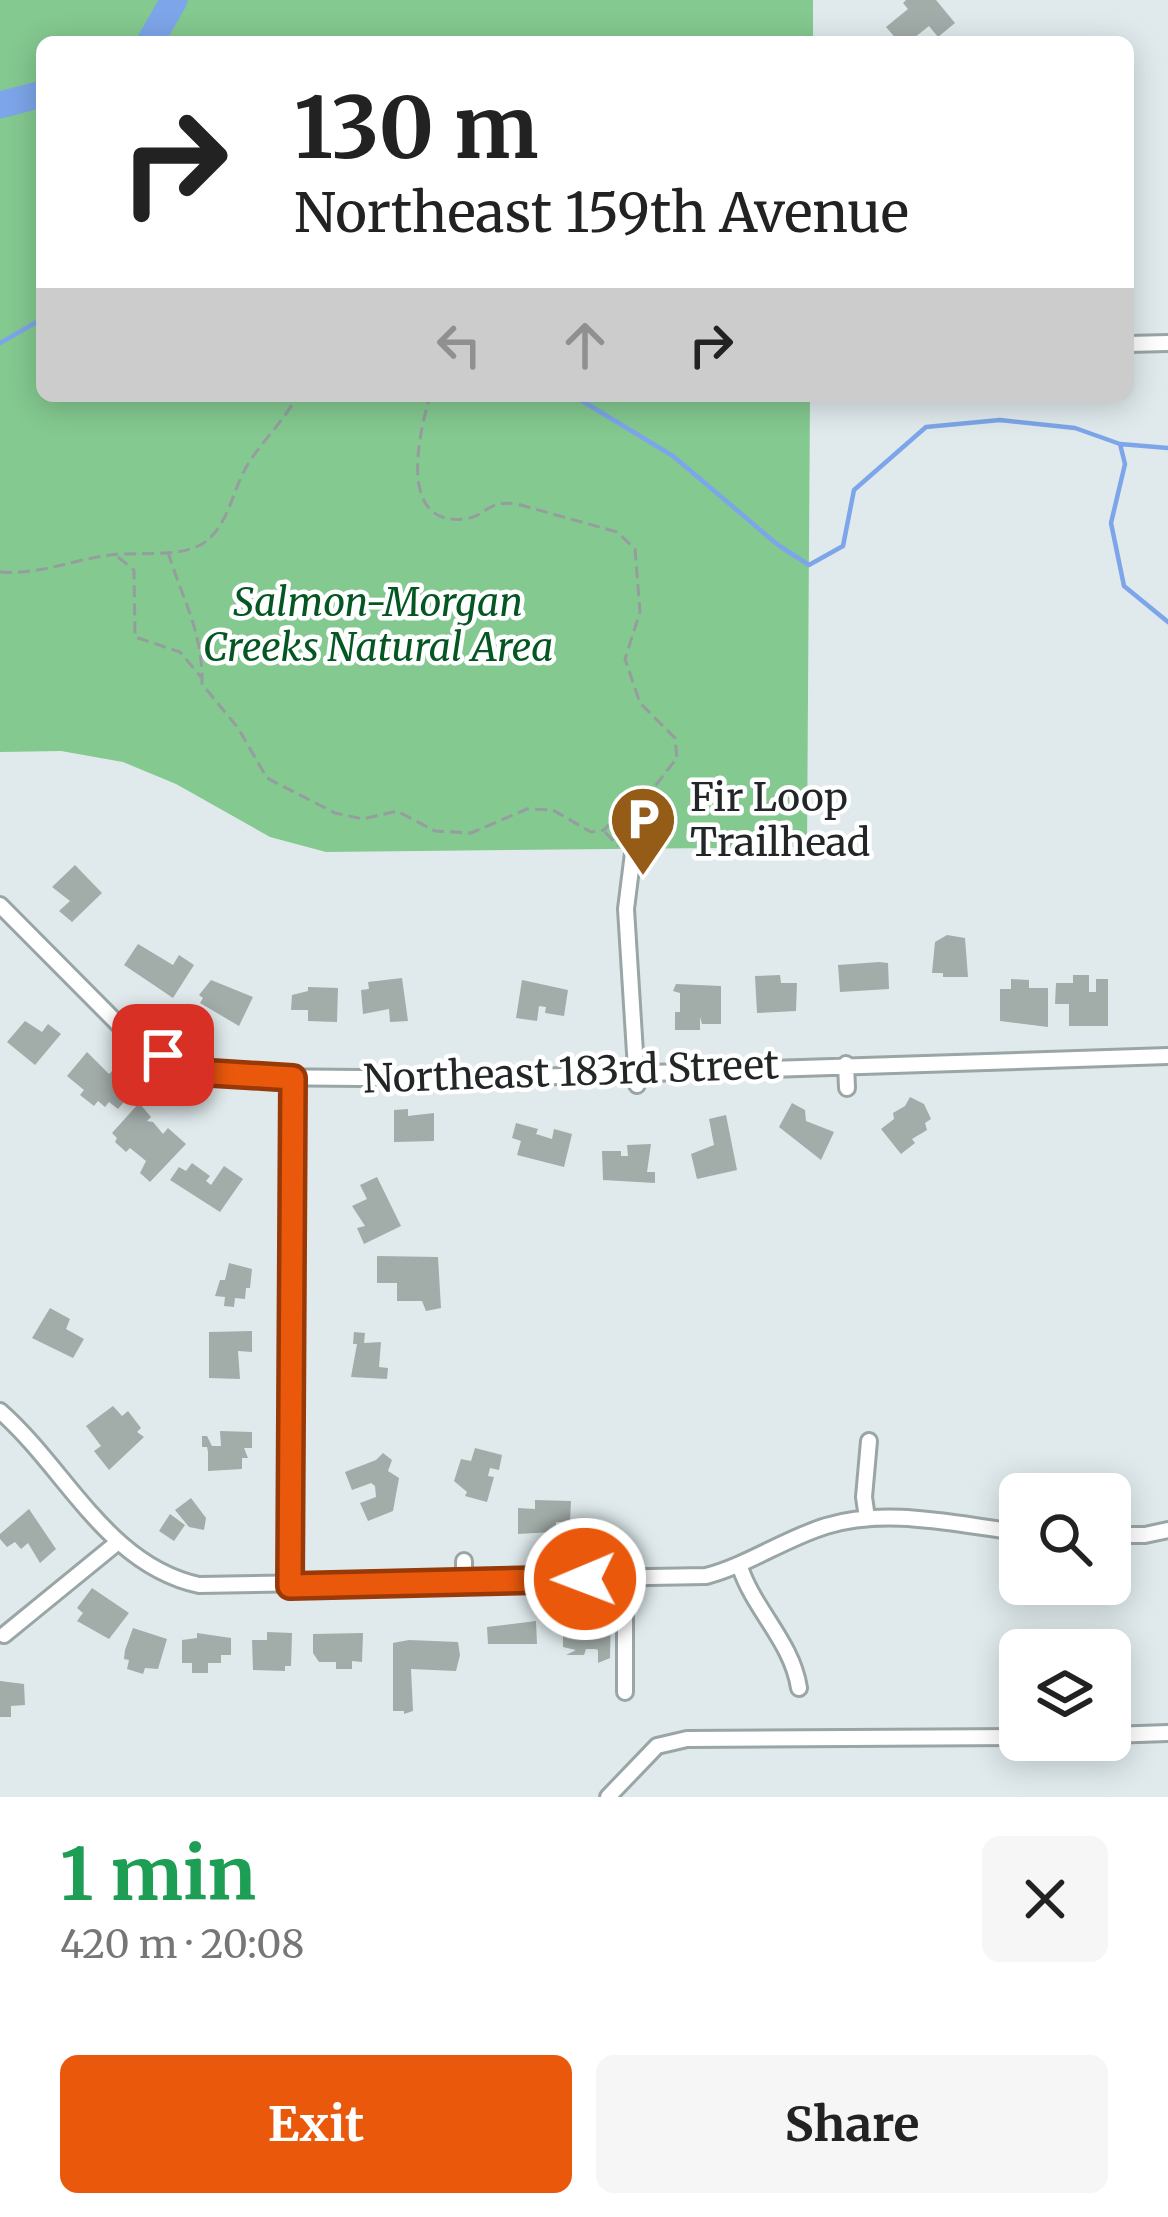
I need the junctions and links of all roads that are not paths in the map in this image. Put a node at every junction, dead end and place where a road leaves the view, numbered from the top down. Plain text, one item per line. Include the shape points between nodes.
1 (1168, 343) edge
2 (1134, 344) edge
3 (634, 853) road end
4 (0, 905) edge
5 (1168, 1056) edge
6 (846, 1064) junction
7 (293, 1078) junction
8 (636, 1079) junction
9 (847, 1088) dead end
10 (0, 1411) edge
11 (869, 1441) dead end
12 (867, 1518) junction
13 (999, 1530) edge
14 (1168, 1530) edge
15 (1131, 1535) edge
16 (118, 1542) junction
17 (464, 1561) dead end
18 (740, 1567) junction
19 (625, 1578) junction
20 (464, 1581) junction
21 (290, 1586) junction
22 (4, 1635) dead end
23 (800, 1688) dead end
24 (625, 1692) dead end
25 (1168, 1733) edge
26 (1131, 1734) edge
27 (999, 1737) edge
28 (608, 1797) edge

1 - 2 street
3 - 8 street via 626,909
4 - 7 street, Northeast 183rd Street via 146,1047 212,1073
5 - 6 street, Northeast 183rd Street
6 - 8 street, Northeast 183rd Street
6 - 9 street
7 - 8 street, Northeast 183rd Street
7 - 21 street
10 - 16 street
11 - 12 street
12 - 13 street
12 - 18 street via 821,1527
14 - 15 street
16 - 21 street via 182,1582
16 - 22 street
17 - 20 street
18 - 19 street
18 - 23 street
19 - 20 street
19 - 24 street
20 - 21 street
25 - 26 street
27 - 28 street via 687,1739 658,1745

